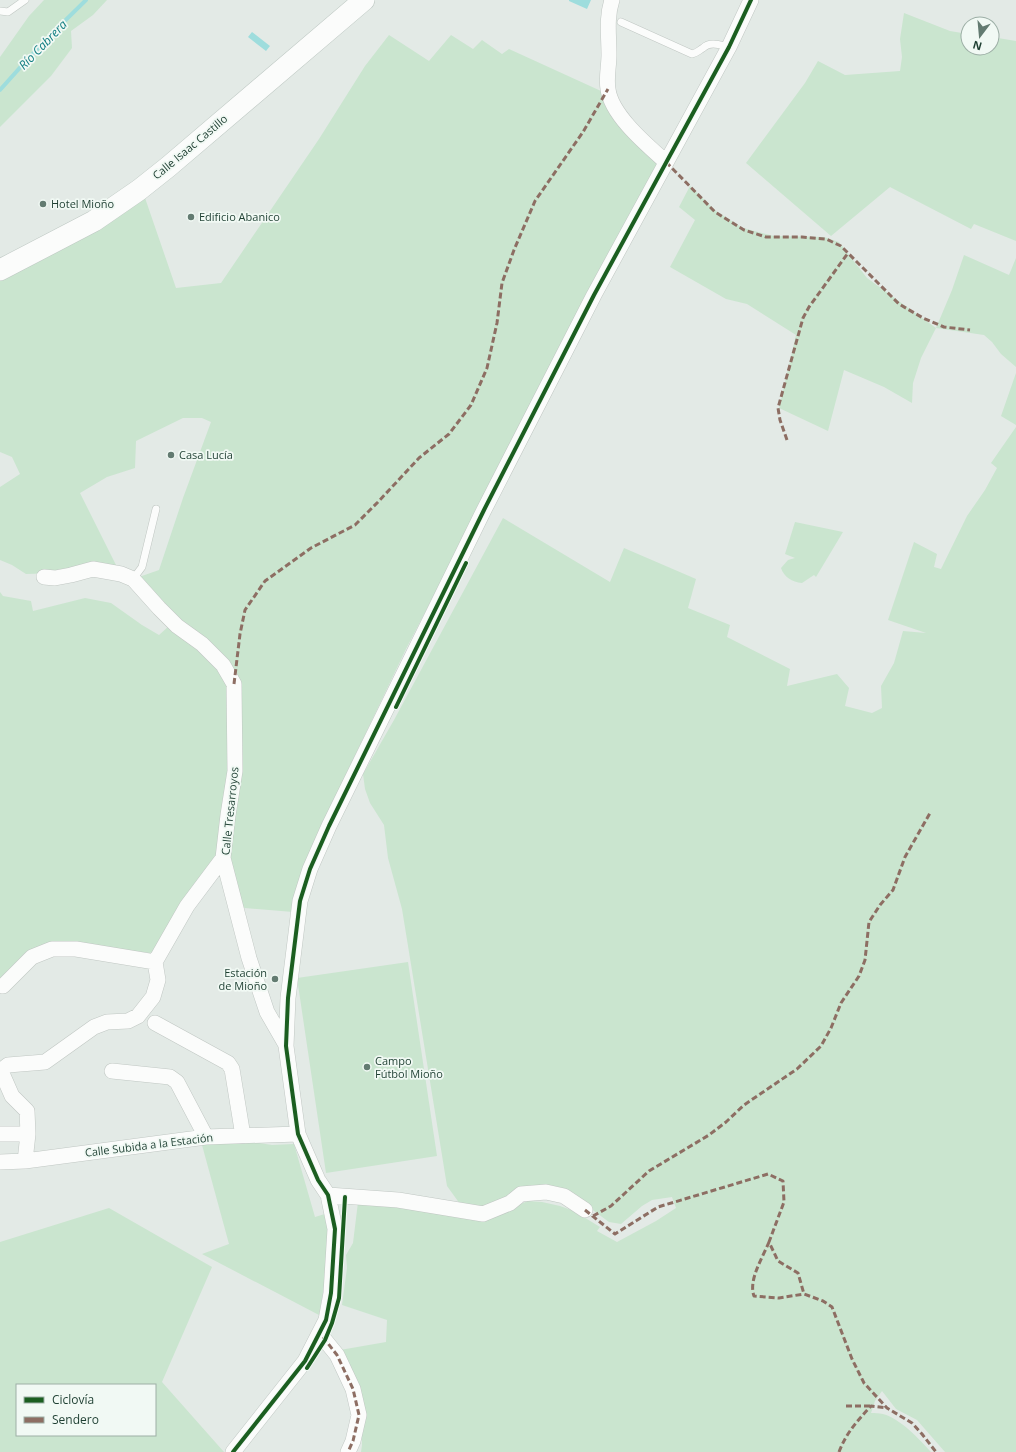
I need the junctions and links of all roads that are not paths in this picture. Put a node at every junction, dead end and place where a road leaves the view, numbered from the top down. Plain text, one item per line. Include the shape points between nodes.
1 (25, 0) edge
2 (364, 0) edge
3 (612, 0) edge
4 (751, 0) edge
5 (0, 11) edge
6 (621, 22) dead end
7 (728, 47) junction
8 (666, 162) junction
9 (0, 270) edge
10 (156, 509) dead end
11 (44, 576) dead end
12 (133, 579) junction
13 (223, 858) junction
14 (155, 962) junction
15 (3, 986) dead end
16 (155, 1023) dead end
17 (286, 1046) junction
18 (1, 1071) edge
19 (112, 1071) dead end
20 (0, 1134) edge
21 (28, 1134) junction
22 (298, 1134) junction
23 (243, 1136) junction
24 (206, 1137) junction
25 (25, 1161) junction
26 (0, 1162) edge
27 (328, 1195) junction
28 (585, 1210) dead end
29 (320, 1334) junction
30 (233, 1452) edge
31 (348, 1452) edge

1 - 5 lane via 8,12
2 - 9 street, Calle Isaac Castillo via 139,190 94,221
3 - 8 street via 607,28 608,88 612,102 631,130
4 - 7 street
6 - 7 lane via 692,54 698,53 704,46 713,44
7 - 8 street
8 - 17 street via 594,295 484,510 329,826 310,870 300,901 288,998
10 - 12 lane via 142,568
11 - 12 street, Calle Tresarroyos via 55,578 93,569
12 - 13 street, Calle Tresarroyos via 177,626 202,644 223,665 234,684 235,771
13 - 14 street via 187,906
13 - 17 street, Calle Tresarroyos via 251,965 267,1012
14 - 15 street via 76,950 52,949 32,957
14 - 18 street via 158,980 153,997 138,1016 128,1021 106,1022 94,1027 45,1062 8,1065
16 - 23 street via 228,1063 232,1069
17 - 22 street
18 - 21 street via 12,1096 27,1111
19 - 24 street via 170,1077 177,1082
20 - 21 street
21 - 25 street
22 - 23 street, Calle Subida a la Estación
22 - 27 street via 318,1180
23 - 24 street, Calle Subida a la Estación
24 - 25 street, Calle Subida a la Estación
25 - 26 street, Calle Subida a la Estación
27 - 28 street via 398,1200 483,1214 510,1203 521,1194 546,1192 564,1196
27 - 29 street via 335,1229 331,1293 326,1320
29 - 30 street via 305,1361
29 - 31 street via 337,1355 353,1388 359,1415

